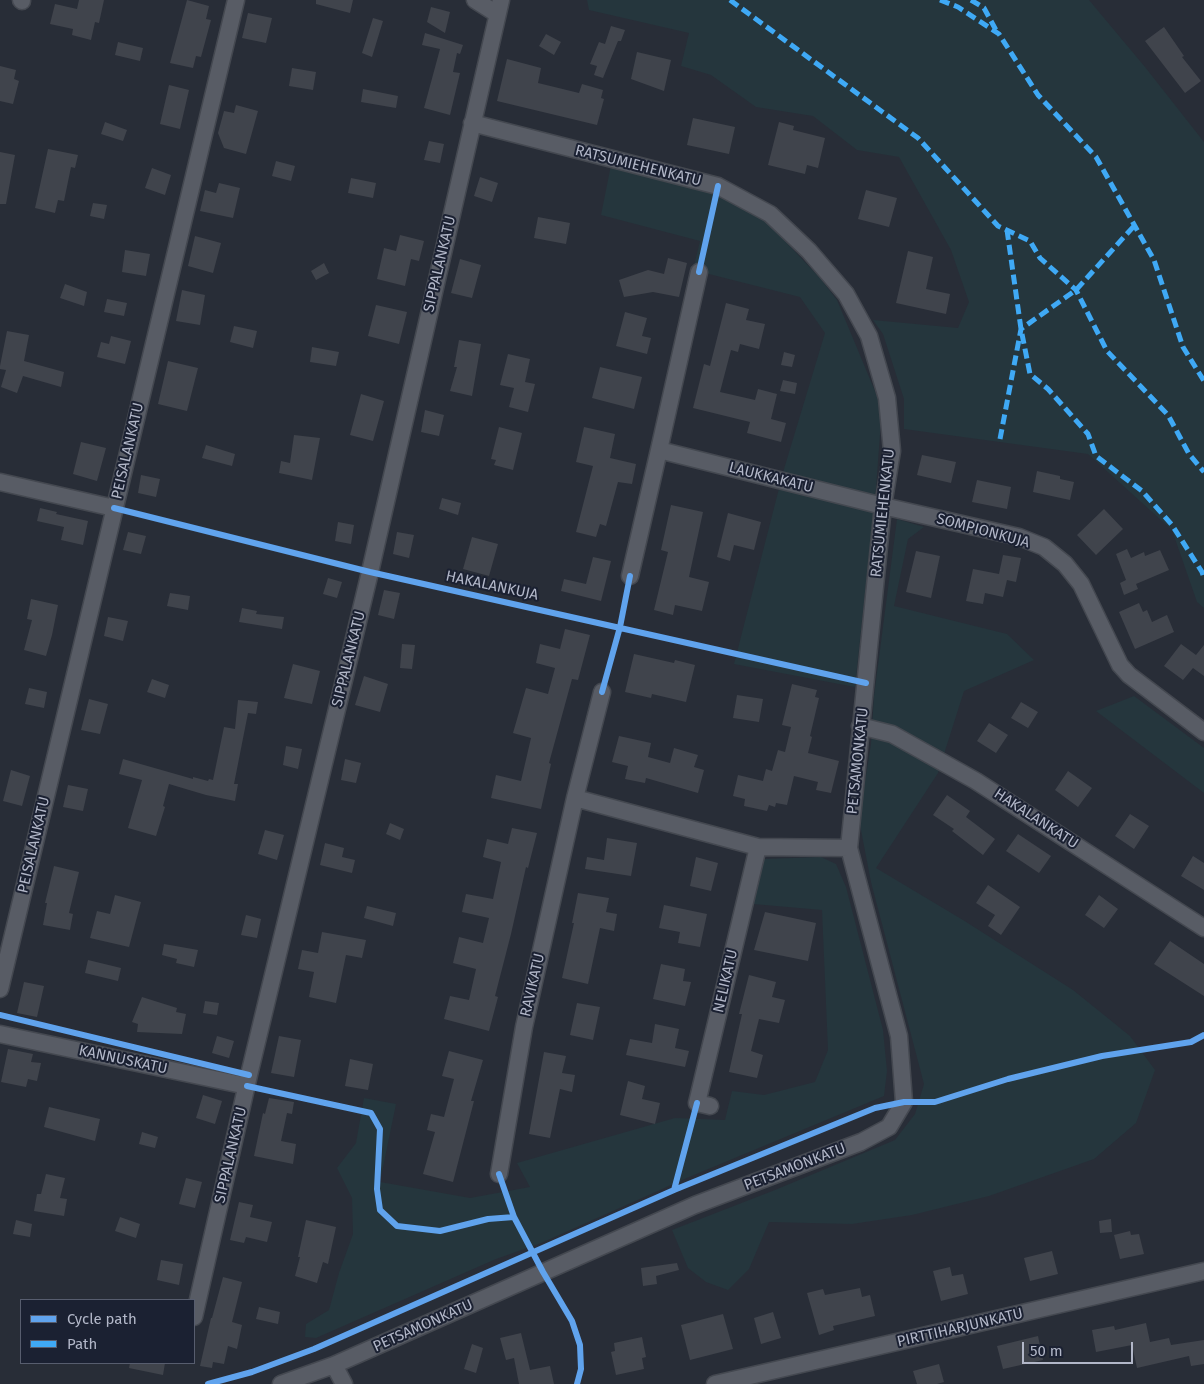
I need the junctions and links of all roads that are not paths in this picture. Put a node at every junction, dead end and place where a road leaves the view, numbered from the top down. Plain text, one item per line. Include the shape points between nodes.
1 (236, 0) edge
2 (475, 0) edge
3 (499, 7) edge
4 (472, 123) junction
5 (699, 272) dead end
6 (659, 450) junction
7 (0, 482) edge
8 (884, 506) junction
9 (114, 508) junction
10 (630, 576) dead end
11 (866, 683) joint
12 (602, 692) dead end
13 (860, 726) junction
14 (1204, 732) edge
15 (575, 798) junction
16 (758, 847) junction
17 (849, 848) junction
18 (1204, 928) edge
19 (0, 989) edge
20 (0, 1034) edge
21 (247, 1086) junction
22 (710, 1106) dead end
23 (498, 1174) dead end
24 (1204, 1270) edge
25 (195, 1313) edge
26 (334, 1365) junction
27 (281, 1384) edge
28 (344, 1384) edge
29 (715, 1384) edge

1 - 9 street, PEISALANKATU
2 - 3 street
3 - 4 street, SIPPALANKATU
4 - 8 street, RATSUMIEHENKATU via 718,186 770,214 846,294 869,336 887,398 890,424 892,451
4 - 21 street, SIPPALANKATU via 370,572
5 - 6 street
6 - 8 street, LAUKKAKATU
6 - 10 street
7 - 9 street
8 - 11 street, RATSUMIEHENKATU
8 - 14 street, SOMPIONKUJA via 1019,537 1044,547 1082,584 1120,665
9 - 19 street, PEISALANKATU
11 - 13 street, PETSAMONKATU
12 - 15 street, RAVIKATU
13 - 17 street, PETSAMONKATU
13 - 18 street, HAKALANKATU via 892,734 976,781
15 - 16 street
15 - 23 street, RAVIKATU via 524,1027
16 - 17 street
16 - 22 street, NELIKATU via 697,1103
17 - 26 street, PETSAMONKATU via 899,1036 904,1102 888,1127 862,1142 695,1206
20 - 21 street, KANNUSKATU
21 - 25 street, SIPPALANKATU
24 - 29 street, PIRTTIHARJUNKATU
26 - 27 street, PETSAMONKATU
26 - 28 street

